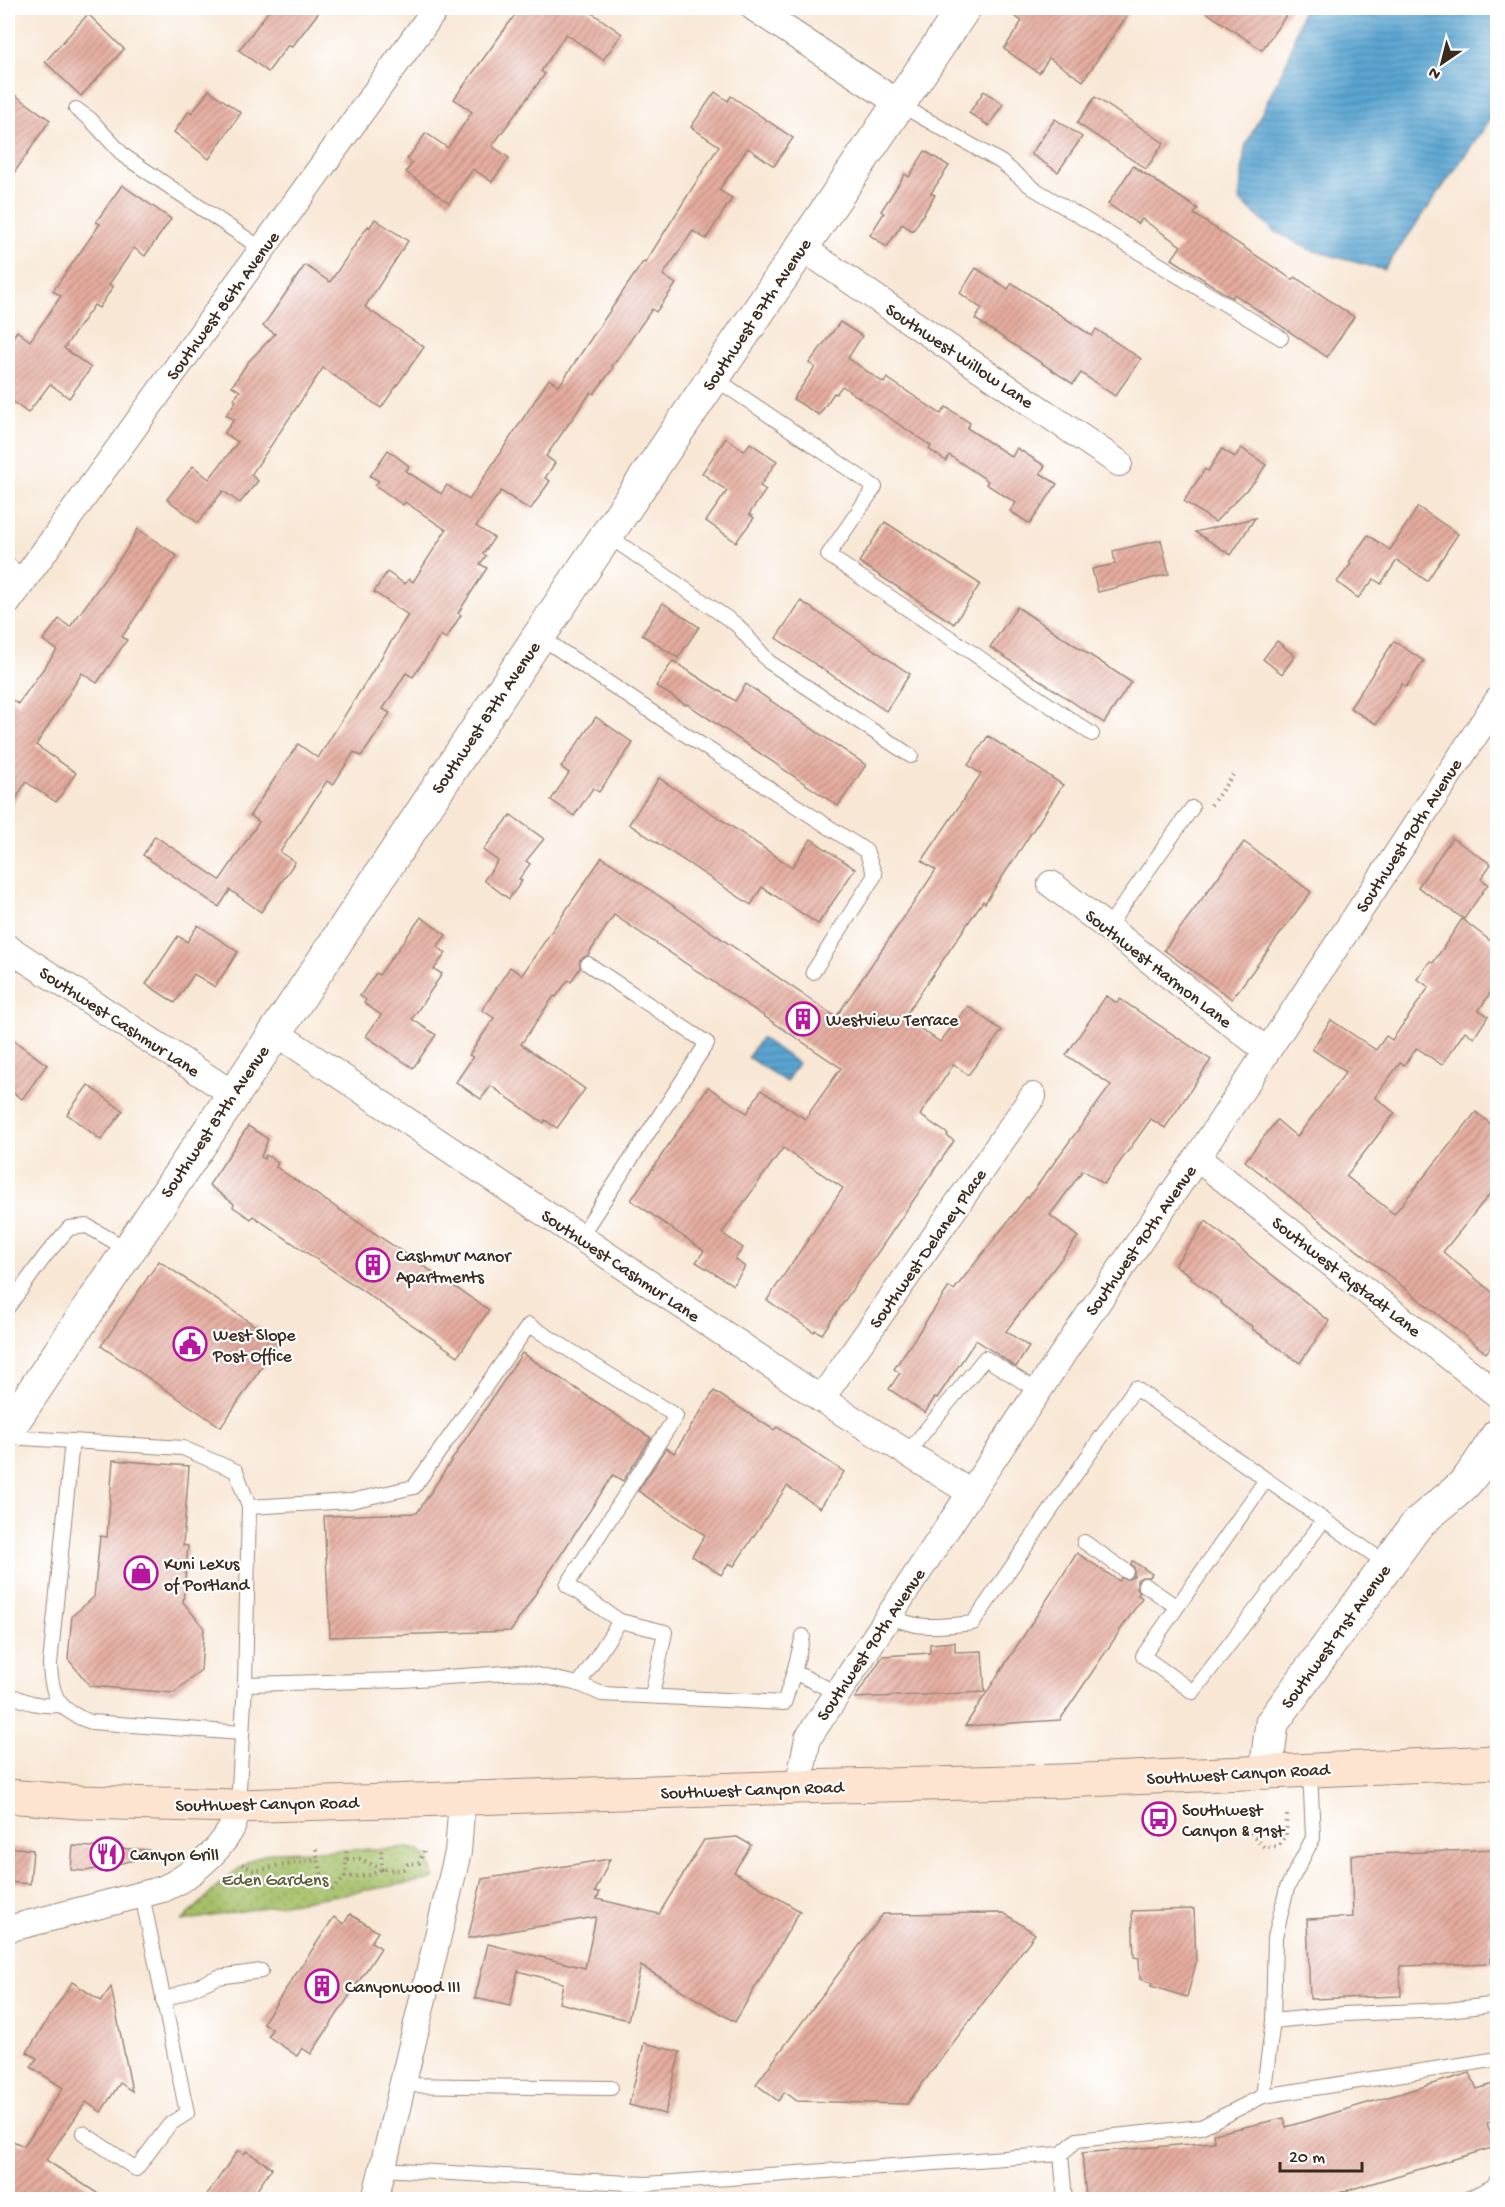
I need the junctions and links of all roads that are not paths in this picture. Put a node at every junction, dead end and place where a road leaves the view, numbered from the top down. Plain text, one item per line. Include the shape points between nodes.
1 (436, 8) edge
2 (754, 8) edge
3 (964, 8) edge
4 (898, 103) junction
5 (76, 110) dead end
6 (801, 248) junction
7 (262, 249) junction
8 (1281, 338) dead end
9 (713, 377) junction
10 (1119, 463) dead end
11 (607, 535) junction
12 (16, 571) edge
13 (8, 602) edge
14 (539, 636) junction
15 (1497, 700) edge
16 (1092, 734) dead end
17 (910, 756) dead end
18 (1192, 808) road end
19 (1051, 884) dead end
20 (1107, 928) junction
21 (8, 948) edge
22 (588, 964) dead end
23 (813, 972) dead end
24 (274, 1032) junction
25 (1267, 1051) junction
26 (233, 1094) junction
27 (1034, 1096) dead end
28 (1197, 1158) junction
29 (579, 1237) junction
30 (127, 1249) junction
31 (8, 1307) edge
32 (1038, 1391) junction
33 (1497, 1395) edge
34 (821, 1399) junction
35 (1497, 1413) edge
36 (8, 1428) edge
37 (1497, 1435) edge
38 (72, 1441) junction
39 (907, 1453) junction
40 (1266, 1480) junction
41 (971, 1493) junction
42 (249, 1508) junction
43 (1430, 1510) junction
44 (1323, 1520) junction
45 (1084, 1542) dead end
46 (1387, 1564) junction
47 (1126, 1571) dead end
48 (1145, 1585) dead end
49 (1177, 1607) junction
50 (889, 1615) junction
51 (620, 1621) junction
52 (802, 1636) dead end
53 (794, 1672) junction
54 (245, 1683) junction
55 (579, 1684) junction
56 (837, 1693) junction
57 (8, 1694) edge
58 (652, 1696) junction
59 (60, 1704) junction
60 (242, 1733) junction
61 (1497, 1762) edge
62 (1310, 1769) junction
63 (1266, 1772) junction
64 (798, 1786) junction
65 (8, 1796) edge
66 (462, 1798) junction
67 (238, 1806) junction
68 (142, 1894) junction
69 (8, 1929) edge
70 (261, 1971) dead end
71 (163, 2001) junction
72 (1497, 2004) edge
73 (1273, 2021) junction
74 (1497, 2059) edge
75 (401, 2085) junction
76 (611, 2088) dead end
77 (1263, 2096) junction
78 (83, 2133) dead end
79 (1061, 2154) junction
80 (382, 2169) junction
81 (1497, 2179) edge
82 (375, 2199) edge
83 (1065, 2199) edge
84 (1465, 2199) edge

1 - 7 street, Southwest 86th Avenue
2 - 4 street
3 - 4 street, Southwest 87th Avenue
4 - 6 street, Southwest 87th Avenue
4 - 8 lane via 1001,162 1034,188
5 - 7 lane via 90,119 124,156
6 - 9 street, Southwest 87th Avenue
6 - 10 street, Southwest Willow Lane
7 - 12 street, Southwest 86th Avenue
9 - 11 street, Southwest 87th Avenue
9 - 16 lane via 874,487 828,555
11 - 14 street, Southwest 87th Avenue
11 - 17 lane via 737,625 769,662
12 - 13 street, Southwest 86th Avenue
14 - 23 lane via 866,851 875,875
14 - 24 street, Southwest 87th Avenue
15 - 25 street, Southwest 90th Avenue
18 - 20 lane
19 - 20 street, Southwest Harmon Lane
20 - 25 street, Southwest Harmon Lane
21 - 26 street, Southwest Cashmur Lane
22 - 29 lane via 707,1043
24 - 26 street, Southwest 87th Avenue
24 - 29 street, Southwest Cashmur Lane
25 - 28 street, Southwest 90th Avenue
26 - 30 street, Southwest 87th Avenue
27 - 34 street, Southwest Delaney Place
28 - 32 street, Southwest 90th Avenue
28 - 33 street, Southwest Rystadt Lane
29 - 34 street, Southwest Cashmur Lane
30 - 31 lane via 87,1226 69,1228
30 - 36 street, Southwest 87th Avenue
32 - 39 lane via 985,1358
32 - 41 street, Southwest 90th Avenue
34 - 39 street, Southwest Cashmur Lane
35 - 43 street, Southwest 91st Avenue via 1459,1454 1434,1492
36 - 38 lane
37 - 43 street, Southwest 91st Avenue via 1467,1481
38 - 42 lane via 183,1448 236,1471
38 - 59 lane via 50,1664 51,1684
39 - 41 street, Southwest Cashmur Lane
40 - 44 lane
40 - 49 lane
40 - 50 lane via 1135,1388 973,1623 927,1628 903,1623
41 - 50 street, Southwest 90th Avenue
42 - 51 lane via 351,1501 414,1487 529,1325 676,1416 567,1585
42 - 54 lane
43 - 46 street, Southwest 91st Avenue
44 - 46 lane
44 - 49 lane via 1193,1692 1143,1656
45 - 47 lane
46 - 63 street, Southwest 91st Avenue via 1272,1723
48 - 49 lane
50 - 56 street, Southwest 90th Avenue
51 - 55 lane
51 - 58 lane via 665,1632
52 - 53 lane
53 - 56 lane
53 - 58 lane via 784,1703
54 - 55 lane via 403,1680 522,1672
54 - 60 lane
55 - 58 lane via 602,1694
56 - 64 street, Southwest 90th Avenue via 808,1738
57 - 59 lane via 30,1704
59 - 60 lane via 74,1716 91,1722
60 - 67 lane
61 - 62 main road, Southwest Canyon Road
62 - 63 main road, Southwest Canyon Road
62 - 73 lane via 1313,1838 1287,1888 1275,1937
63 - 64 main road, Southwest Canyon Road
64 - 66 main road, Southwest Canyon Road
65 - 67 main road, Southwest Canyon Road
66 - 67 main road, Southwest Canyon Road
66 - 75 street via 458,1852
67 - 68 street via 230,1832 191,1874 163,1889
68 - 69 street
68 - 71 lane
70 - 71 lane via 218,1977
71 - 78 lane via 187,2114 170,2124 136,2169
72 - 73 lane
73 - 77 lane
74 - 77 lane
75 - 76 lane
75 - 80 street
77 - 79 lane via 1202,2127 1077,2140
79 - 80 lane via 646,2184
79 - 83 lane
80 - 82 street
81 - 84 lane via 1492,2187

